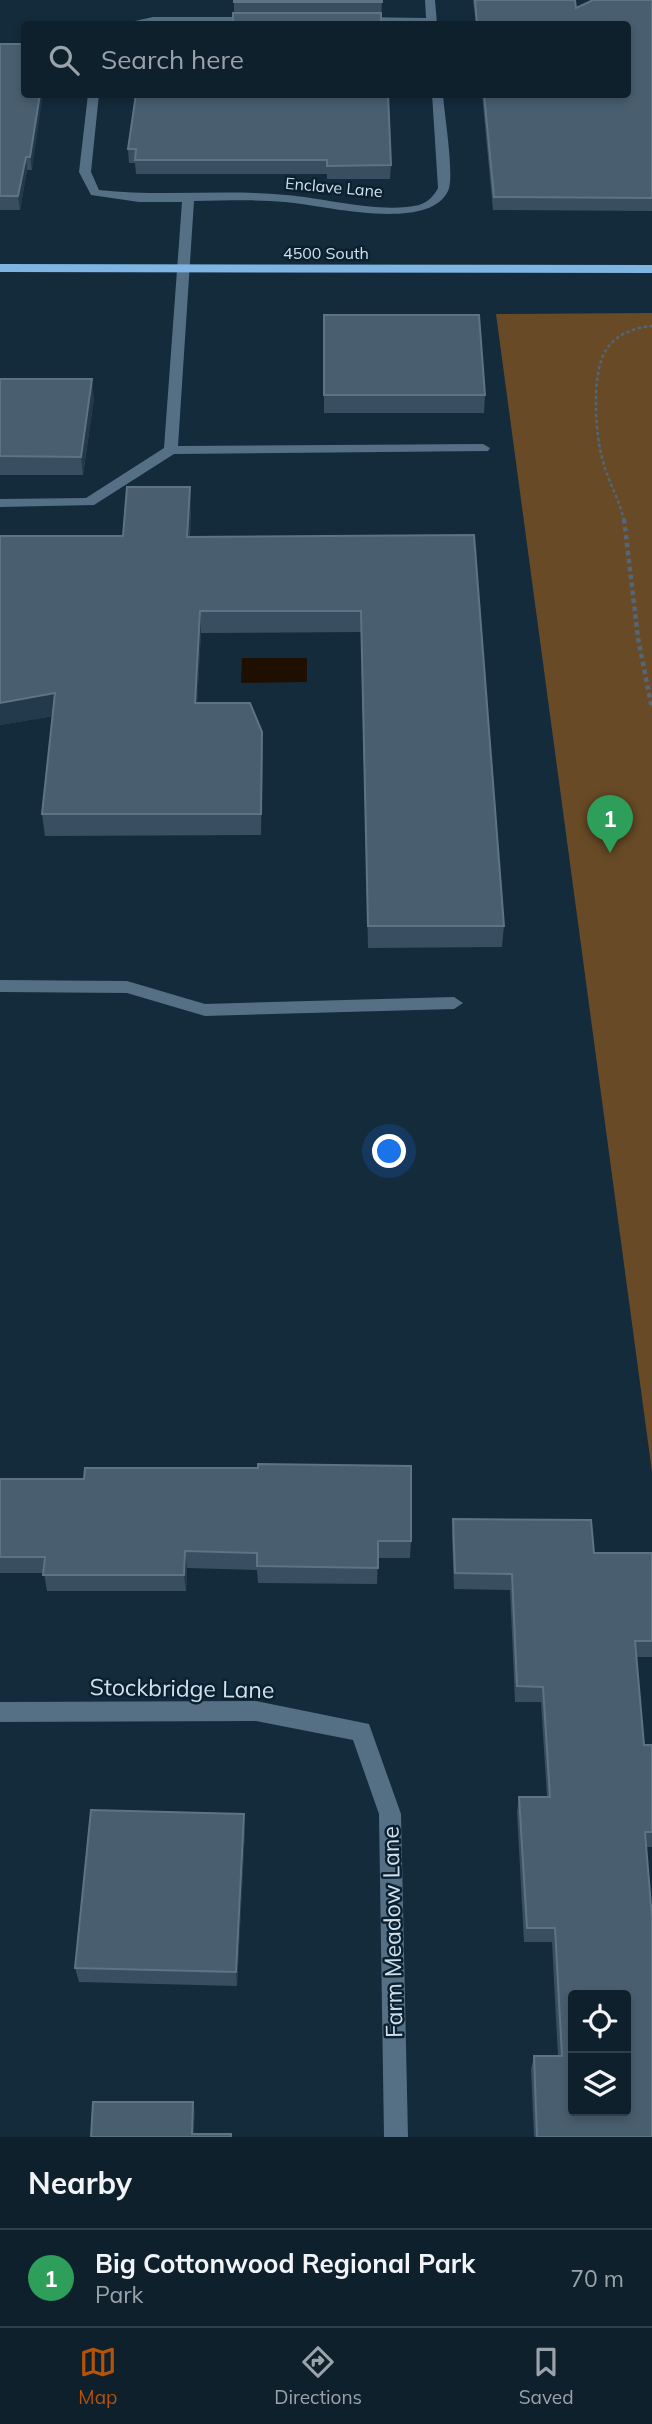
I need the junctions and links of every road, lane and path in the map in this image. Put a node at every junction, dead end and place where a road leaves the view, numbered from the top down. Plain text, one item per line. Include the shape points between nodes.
1 (430, 0) edge
2 (264, 20) edge
3 (348, 20) edge
4 (146, 21) edge
5 (376, 21) edge
6 (432, 21) edge
7 (94, 98) edge
8 (437, 98) edge
9 (188, 198) junction
10 (0, 268) edge
11 (184, 268) junction
12 (652, 269) edge
13 (652, 326) edge
14 (483, 448) dead end
15 (171, 450) junction
16 (0, 503) edge
17 (652, 709) edge
18 (0, 986) edge
19 (454, 1003) dead end
20 (0, 1712) edge
21 (361, 1731) joint
22 (396, 2137) edge

1 - 6 street
2 - 4 street
3 - 5 street
7 - 9 street, Enclave Lane via 85,172 95,193
8 - 9 street, Enclave Lane via 445,183 443,193 419,208 281,198
9 - 11 street
10 - 11 main road, 4500 South
11 - 12 main road, 4500 South
11 - 15 street
13 - 17 path via 620,336 604,350 597,380 600,450 623,516 641,667
14 - 15 street
15 - 16 street via 89,502
18 - 19 street via 127,987 205,1010
20 - 21 street, Stockbridge Lane via 256,1711
21 - 22 street, Farm Meadow Lane via 390,1814

